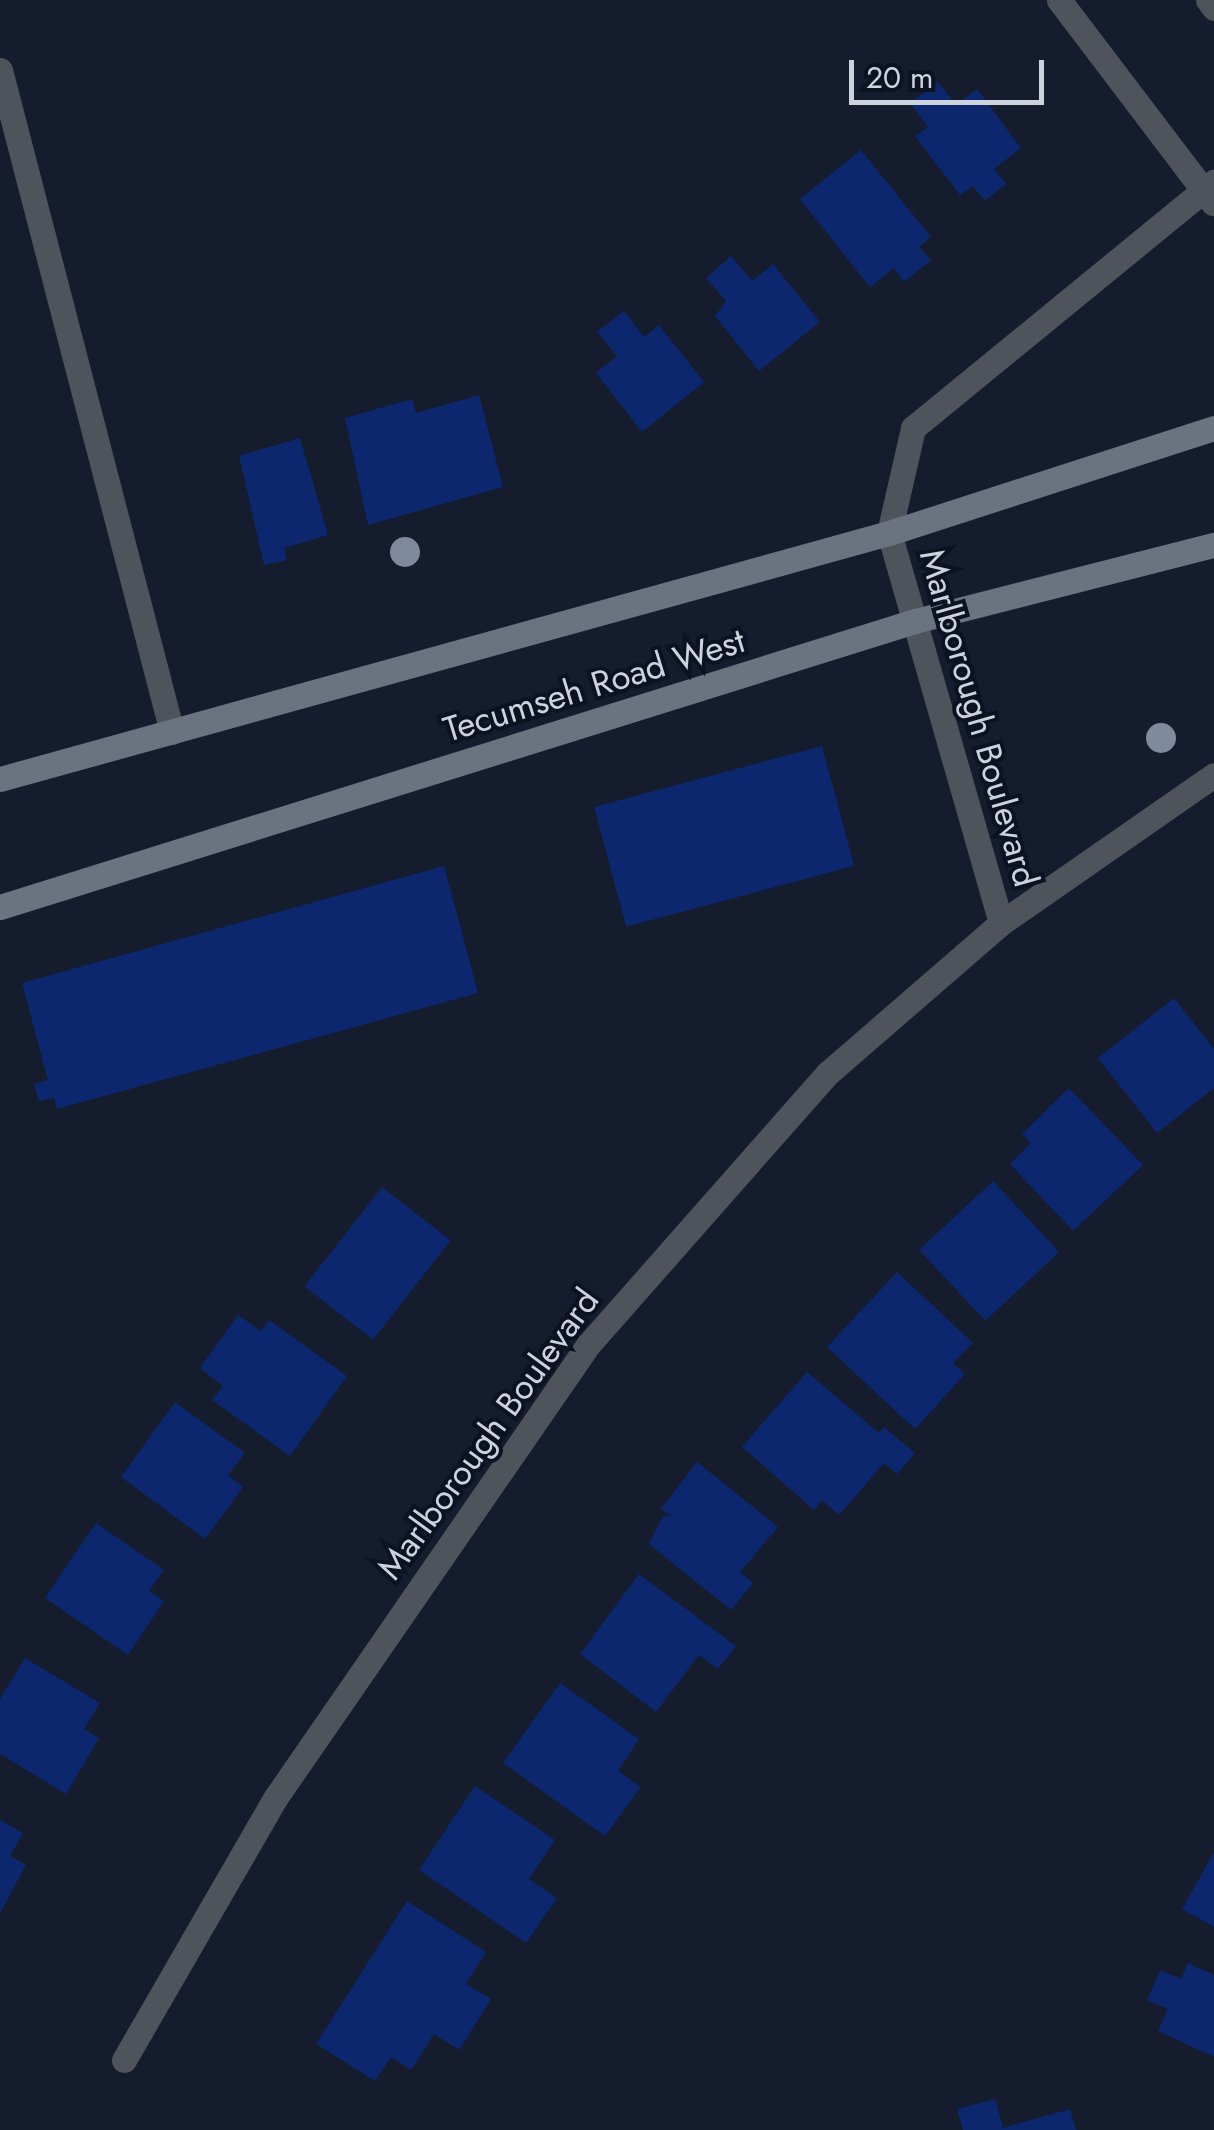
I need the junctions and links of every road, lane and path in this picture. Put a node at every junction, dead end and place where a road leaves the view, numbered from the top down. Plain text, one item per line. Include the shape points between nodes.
1 (1058, 0) edge
2 (1208, 0) edge
3 (1214, 8) edge
4 (0, 70) edge
5 (1211, 192) edge
6 (1214, 428) edge
7 (888, 533) junction
8 (1214, 544) edge
9 (915, 621) junction
10 (172, 732) junction
11 (1214, 775) edge
12 (0, 780) edge
13 (0, 906) edge
14 (1001, 923) junction
15 (124, 2060) dead end

1 - 5 street
2 - 3 street
4 - 10 street
5 - 7 street via 913,428
6 - 7 main road, Tecumseh Road West
7 - 9 street, Marlborough Boulevard
7 - 10 main road, Tecumseh Road West
8 - 9 main road, Tecumseh Road West
9 - 13 main road, Tecumseh Road West
9 - 14 street, Marlborough Boulevard
10 - 12 main road, Tecumseh Road West
11 - 14 street, Marlborough Boulevard
14 - 15 street, Marlborough Boulevard via 828,1073 588,1345 276,1797

